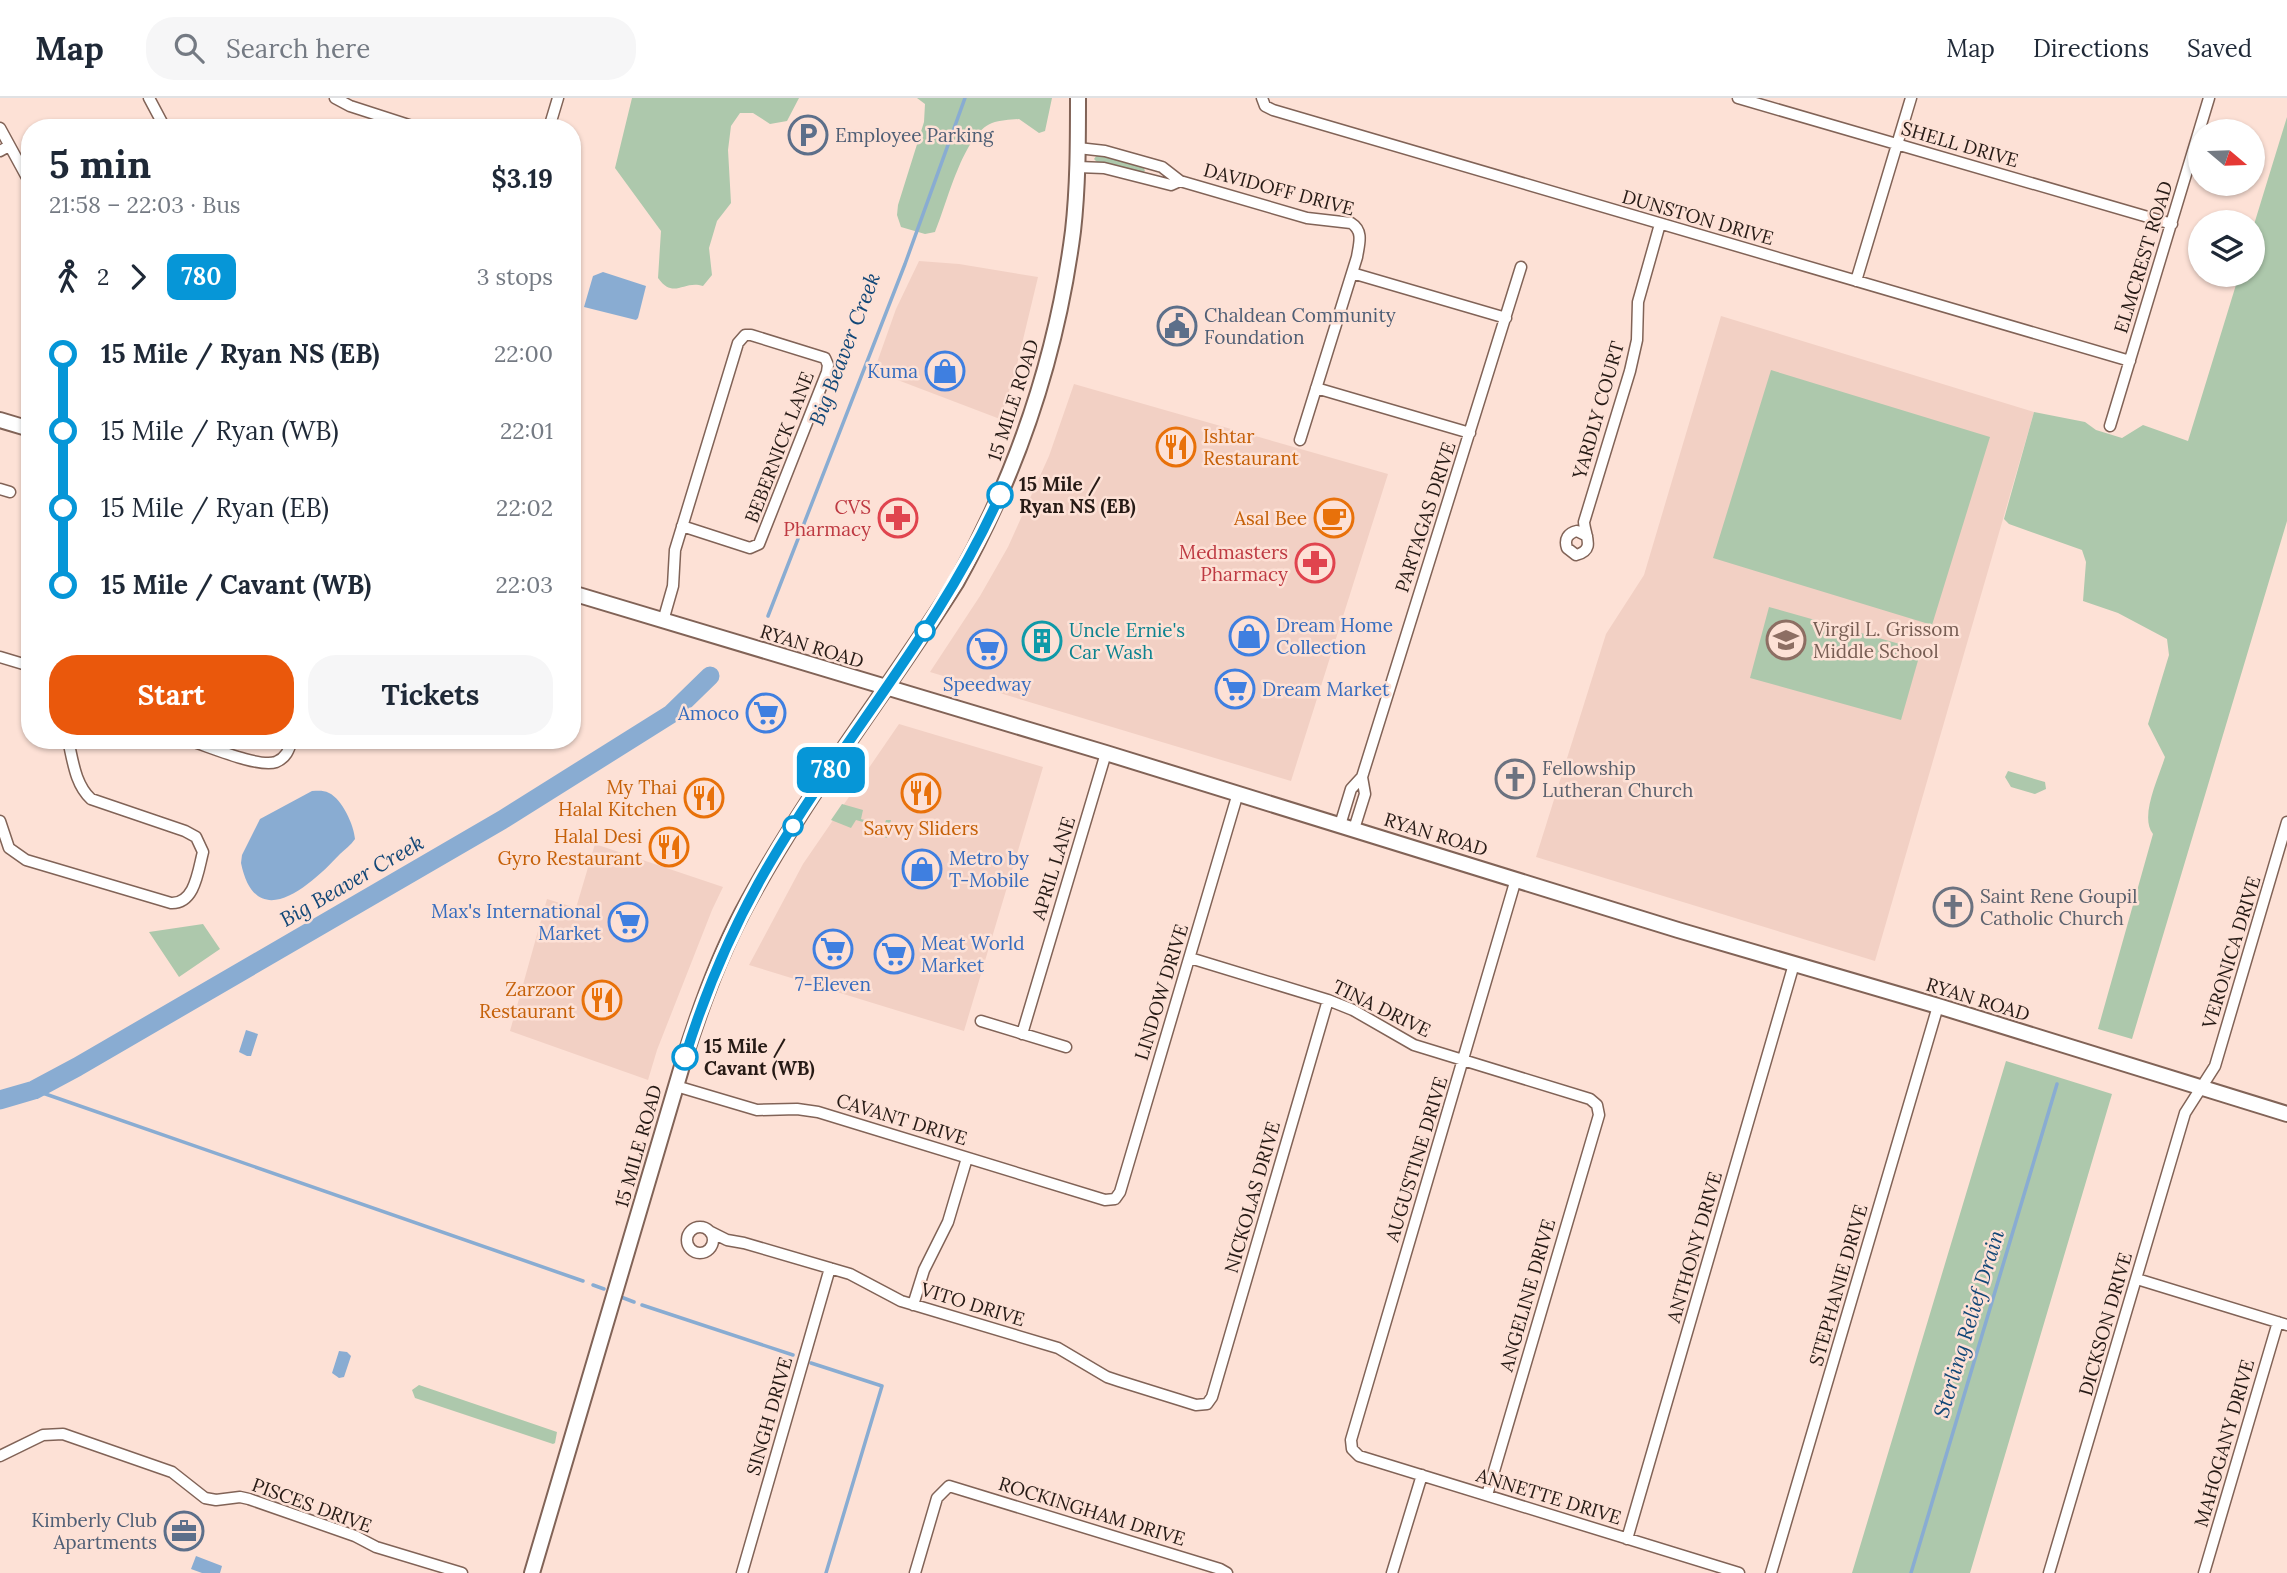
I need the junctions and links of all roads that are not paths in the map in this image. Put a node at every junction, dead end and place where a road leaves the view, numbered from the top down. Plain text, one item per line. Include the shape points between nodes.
1 (149, 98) edge
2 (335, 98) edge
3 (558, 98) edge
4 (1078, 98) edge
5 (1262, 98) edge
6 (1738, 98) edge
7 (1911, 98) edge
8 (2209, 98) edge
9 (160, 119) edge
10 (390, 119) edge
11 (552, 119) edge
12 (0, 128) edge
13 (1897, 144) junction
14 (5, 148) edge
15 (1078, 148) junction
16 (1078, 167) junction
17 (21, 170) edge
18 (1180, 181) junction
19 (1660, 224) junction
20 (2172, 224) junction
21 (1521, 267) dead end
22 (1352, 273) junction
23 (1856, 281) junction
24 (1506, 318) junction
25 (2130, 361) junction
26 (1317, 388) junction
27 (0, 420) edge
28 (21, 426) edge
29 (2110, 426) dead end
30 (1470, 433) junction
31 (1300, 440) dead end
32 (1584, 522) junction
33 (682, 526) junction
34 (1573, 532) junction
35 (1587, 536) junction
36 (581, 596) edge
37 (663, 621) junction
38 (0, 657) edge
39 (21, 663) edge
40 (886, 688) junction
41 (70, 749) edge
42 (218, 749) edge
43 (289, 749) edge
44 (1106, 753) junction
45 (1237, 793) junction
46 (0, 821) edge
47 (2287, 822) edge
48 (1347, 827) junction
49 (1516, 879) junction
50 (1190, 958) junction
51 (1794, 964) junction
52 (1328, 1000) junction
53 (1938, 1006) junction
54 (981, 1021) dead end
55 (1022, 1034) junction
56 (1066, 1047) dead end
57 (1463, 1061) junction
58 (676, 1086) junction
59 (2200, 1087) junction
60 (1597, 1105) joint
61 (2287, 1114) edge
62 (967, 1158) junction
63 (1115, 1199) joint
64 (711, 1232) junction
65 (727, 1240) junction
66 (711, 1248) junction
67 (830, 1268) junction
68 (2137, 1279) junction
69 (913, 1305) junction
70 (2283, 1324) edge
71 (1207, 1404) joint
72 (1352, 1449) joint
73 (0, 1457) edge
74 (1422, 1475) junction
75 (1487, 1495) junction
76 (1627, 1539) junction
77 (462, 1573) edge
78 (532, 1573) edge
79 (742, 1573) edge
80 (915, 1573) edge
81 (1227, 1573) edge
82 (1392, 1573) edge
83 (1739, 1573) edge
84 (1771, 1573) edge
85 (2049, 1573) edge
86 (2204, 1573) edge

1 - 9 street
2 - 10 street
3 - 11 street
4 - 15 main road, 15 MILE ROAD
5 - 19 street, DUNSTON DRIVE via 1273,110
6 - 13 street, SHELL DRIVE
7 - 13 street
8 - 20 street, ELMCREST ROAD
12 - 14 street
13 - 20 street, SHELL DRIVE
13 - 23 street
14 - 17 street
15 - 16 main road, 15 MILE ROAD
15 - 18 street, DAVIDOFF DRIVE via 1162,167
16 - 18 street, DAVIDOFF DRIVE via 1104,168 1171,185
16 - 40 main road, 15 MILE ROAD via 1059,317 1025,435 979,541
18 - 22 street, DAVIDOFF DRIVE via 1307,218 1354,225 1360,236
19 - 23 street, DUNSTON DRIVE
19 - 32 street, YARDLY COURT via 1638,302 1630,371
20 - 25 street, ELMCREST ROAD
21 - 24 street, PARTAGAS DRIVE
22 - 24 street
22 - 26 street, DAVIDOFF DRIVE
23 - 25 street, DUNSTON DRIVE
24 - 30 street, PARTAGAS DRIVE
25 - 29 street, ELMCREST ROAD
26 - 30 street
26 - 31 street, DAVIDOFF DRIVE
27 - 28 main road
30 - 48 street, PARTAGAS DRIVE via 1362,777 1351,789
32 - 34 street
32 - 35 street, YARDLY COURT
33 - 33 street, BEBERNICK LANE via 742,336 825,358 827,372 759,544 750,548
33 - 37 street, BEBERNICK LANE
34 - 35 street
34 - 35 street via 1566,540 1572,554 1586,550
36 - 37 main road, RYAN ROAD
37 - 40 main road, RYAN ROAD
38 - 39 street
40 - 44 main road, RYAN ROAD
40 - 58 main road, 15 MILE ROAD via 783,841 741,915 710,984
41 - 46 street via 82,791 91,799 196,837 203,852 186,899 171,903 16,855 5,841
42 - 43 street via 268,764 281,759
44 - 45 main road, RYAN ROAD
44 - 55 street, APRIL LANE
45 - 48 main road, RYAN ROAD
45 - 50 street, LINDOW DRIVE
47 - 59 street, VERONICA DRIVE via 2215,1066
48 - 49 main road, RYAN ROAD
49 - 51 main road, RYAN ROAD
49 - 57 street, AUGUSTINE DRIVE
50 - 52 street, TINA DRIVE
50 - 63 street, LINDOW DRIVE
51 - 53 main road, RYAN ROAD
51 - 76 street, ANTHONY DRIVE
52 - 57 street, TINA DRIVE via 1414,1045
52 - 71 street, NICKOLAS DRIVE
53 - 59 main road, RYAN ROAD
53 - 84 street, STEPHANIE DRIVE
54 - 55 street
55 - 56 street
57 - 60 street, TINA DRIVE via 1590,1099
57 - 72 street, AUGUSTINE DRIVE
58 - 62 street, CAVANT DRIVE via 757,1110 818,1112
58 - 78 main road, 15 MILE ROAD
59 - 61 main road, RYAN ROAD
59 - 68 street, DICKSON DRIVE via 2185,1113
60 - 75 street, ANGELINE DRIVE via 1599,1115
62 - 63 street, CAVANT DRIVE via 1105,1200
62 - 69 street via 948,1222
64 - 65 street, VITO DRIVE
64 - 66 street
64 - 66 street via 699,1226 687,1239 695,1253
65 - 66 street
65 - 67 street, VITO DRIVE
67 - 69 street, VITO DRIVE
67 - 79 street, SINGH DRIVE
68 - 70 street
68 - 85 street, DICKSON DRIVE
69 - 71 street, VITO DRIVE via 1058,1348 1107,1377 1196,1405
70 - 86 street, MAHOGANY DRIVE
72 - 74 street, ANNETTE DRIVE via 1359,1456
73 - 77 street, PISCES DRIVE via 43,1436 63,1434 172,1472 205,1498 249,1499 376,1547
74 - 75 street, ANNETTE DRIVE
74 - 82 street
75 - 76 street, ANNETTE DRIVE
76 - 83 street, ANNETTE DRIVE
80 - 81 street, ROCKINGHAM DRIVE via 937,1498 945,1488 955,1487

